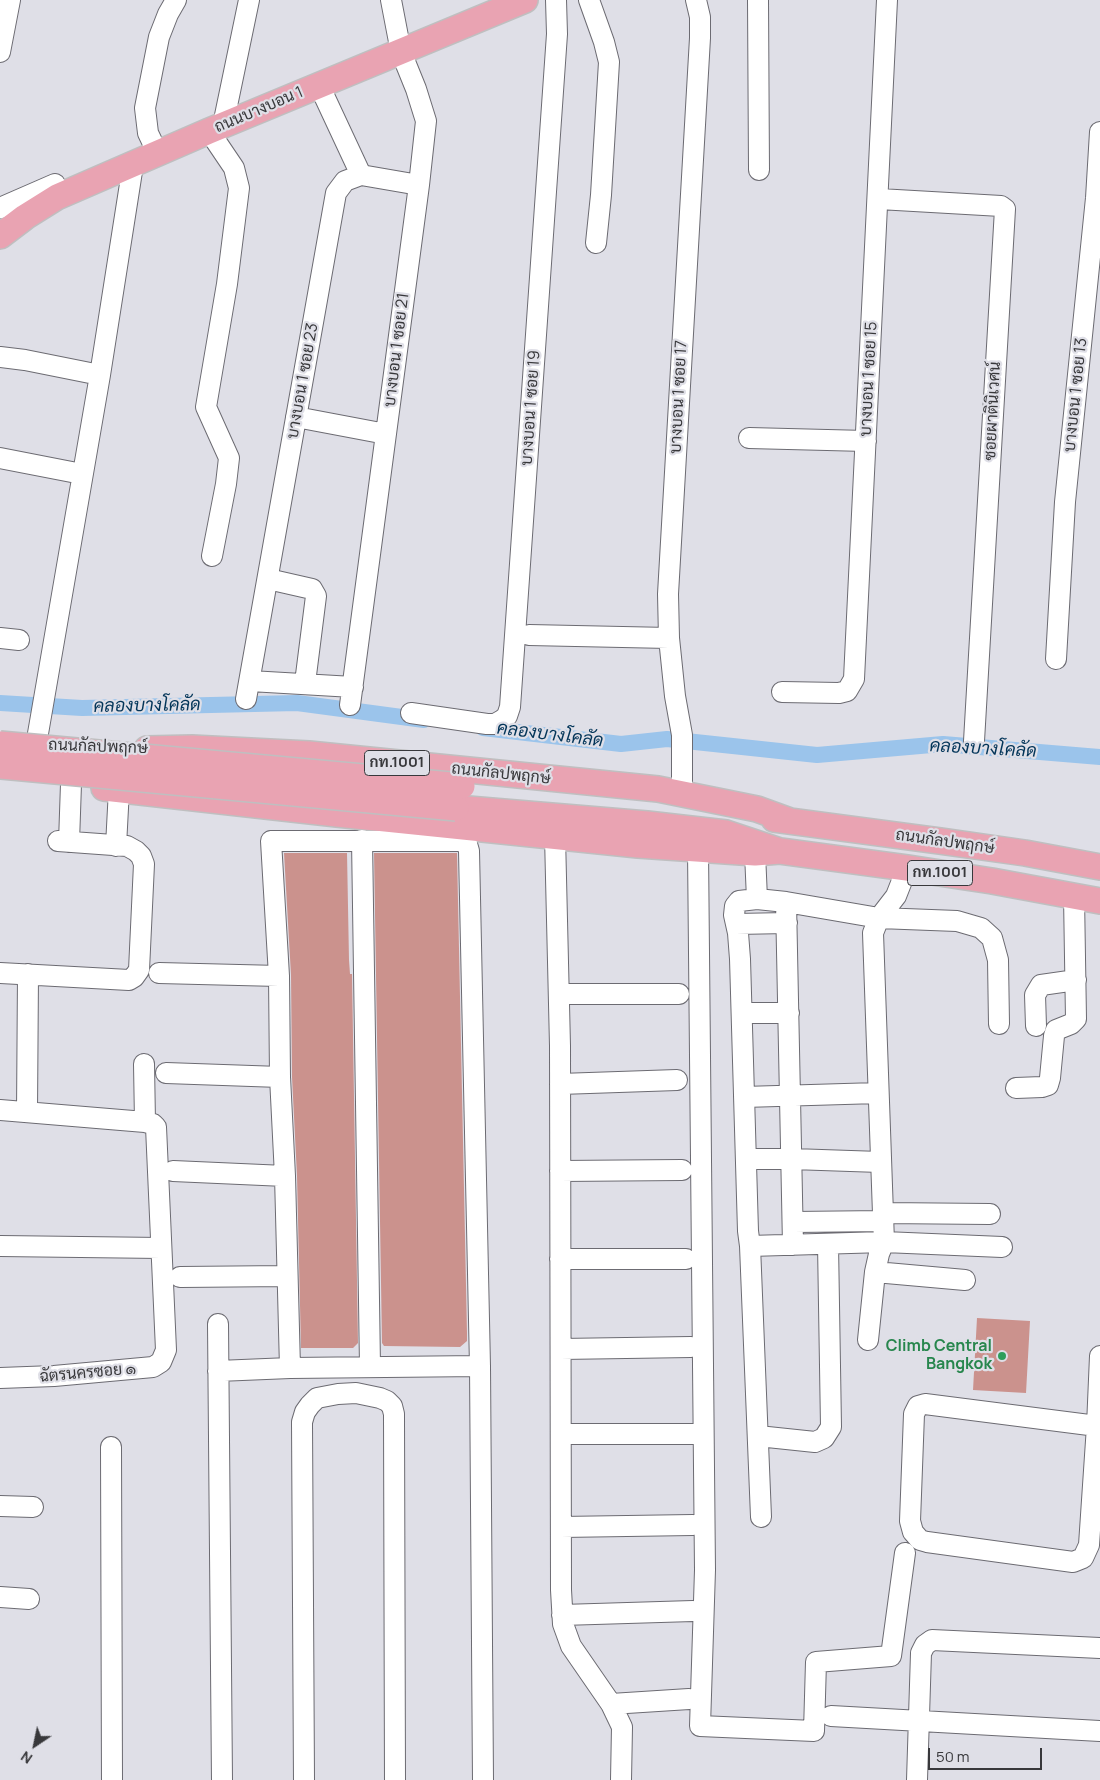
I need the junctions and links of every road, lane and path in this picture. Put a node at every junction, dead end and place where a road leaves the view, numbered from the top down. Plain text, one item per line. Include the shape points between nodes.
1 (10, 0) edge
2 (176, 0) edge
3 (249, 0) edge
4 (391, 0) edge
5 (525, 0) edge
6 (556, 0) edge
7 (589, 0) edge
8 (696, 0) edge
9 (758, 0) edge
10 (887, 0) edge
11 (0, 52) edge
12 (401, 52) junction
13 (319, 85) junction
14 (216, 128) junction
15 (1100, 132) edge
16 (158, 154) junction
17 (133, 165) junction
18 (759, 170) dead end
19 (361, 175) junction
20 (54, 184) dead end
21 (419, 184) junction
22 (879, 199) junction
23 (0, 208) edge
24 (0, 236) edge
25 (596, 243) dead end
26 (0, 357) edge
27 (100, 375) junction
28 (296, 418) junction
29 (386, 434) junction
30 (749, 438) dead end
31 (866, 441) junction
32 (0, 458) edge
33 (82, 474) junction
34 (212, 556) dead end
35 (268, 579) junction
36 (529, 635) dead end
37 (669, 638) junction
38 (1056, 659) dead end
39 (305, 683) junction
40 (782, 692) dead end
41 (411, 713) dead end
42 (37, 736) junction
43 (0, 740) edge
44 (974, 741) dead end
45 (0, 744) edge
46 (226, 749) junction
47 (0, 766) edge
48 (0, 777) edge
49 (71, 784) junction
50 (119, 789) junction
51 (682, 794) junction
52 (459, 797) junction
53 (221, 801) junction
54 (790, 821) junction
55 (555, 836) junction
56 (362, 840) junction
57 (116, 846) junction
58 (698, 850) junction
59 (780, 851) junction
60 (755, 853) junction
61 (1100, 867) edge
62 (906, 868) junction
63 (1074, 896) junction
64 (757, 899) junction
65 (1100, 901) edge
66 (786, 902) junction
67 (879, 918) junction
68 (787, 923) junction
69 (736, 924) junction
70 (0, 973) edge
71 (159, 973) dead end
72 (28, 974) junction
73 (279, 976) junction
74 (1076, 980) junction
75 (559, 994) junction
76 (679, 994) dead end
77 (742, 1013) junction
78 (789, 1013) junction
79 (999, 1024) dead end
80 (1036, 1026) dead end
81 (144, 1064) dead end
82 (166, 1073) dead end
83 (280, 1077) junction
84 (677, 1080) dead end
85 (560, 1084) junction
86 (1016, 1088) dead end
87 (878, 1093) junction
88 (790, 1095) junction
89 (744, 1097) junction
90 (0, 1110) edge
91 (27, 1112) junction
92 (145, 1122) junction
93 (746, 1159) junction
94 (792, 1159) junction
95 (880, 1162) junction
96 (682, 1170) dead end
97 (173, 1171) dead end
98 (560, 1171) junction
99 (285, 1176) junction
100 (990, 1214) dead end
101 (883, 1217) junction
102 (794, 1222) junction
103 (884, 1242) junction
104 (828, 1244) junction
105 (793, 1245) junction
106 (0, 1246) edge
107 (750, 1246) junction
108 (1002, 1246) dead end
109 (161, 1248) junction
110 (560, 1259) junction
111 (686, 1259) dead end
112 (875, 1272) junction
113 (288, 1276) junction
114 (180, 1277) dead end
115 (965, 1280) dead end
116 (218, 1324) dead end
117 (868, 1340) dead end
118 (691, 1347) dead end
119 (561, 1349) junction
120 (1100, 1356) edge
121 (480, 1366) junction
122 (355, 1367) junction
123 (290, 1368) junction
124 (218, 1371) junction
125 (0, 1378) edge
126 (347, 1394) junction
127 (1099, 1426) edge
128 (561, 1434) junction
129 (693, 1434) dead end
130 (758, 1436) junction
131 (111, 1447) dead end
132 (0, 1506) edge
133 (33, 1507) dead end
134 (760, 1517) dead end
135 (693, 1525) dead end
136 (561, 1527) junction
137 (905, 1554) dead end
138 (0, 1598) edge
139 (29, 1599) dead end
140 (693, 1611) dead end
141 (562, 1614) junction
142 (1100, 1648) edge
143 (689, 1699) dead end
144 (611, 1704) junction
145 (832, 1716) dead end
146 (919, 1721) junction
147 (1100, 1731) edge
148 (112, 1780) edge
149 (222, 1780) edge
150 (304, 1780) edge
151 (395, 1780) edge
152 (483, 1780) edge
153 (621, 1780) edge
154 (917, 1780) edge

1 - 11 street
2 - 16 street via 158,37 145,108 148,133
3 - 14 street
4 - 12 street, บางบอน 1 ซอย 21
5 - 12 main road, ถนนบางบอน 1
6 - 41 street, บางบอน 1 ซอย 19 via 558,34 510,707 507,716 495,724
7 - 25 street via 609,62
8 - 37 street, บางบอน 1 ซอย 17 via 700,38 668,594
9 - 18 street
10 - 22 street, บางบอน 1 ซอย 15
12 - 13 main road, ถนนบางบอน 1
12 - 21 street, บางบอน 1 ซอย 21 via 426,121
13 - 14 main road, ถนนบางบอน 1
13 - 19 street
14 - 16 main road, ถนนบางบอน 1
14 - 34 street via 239,188 206,407 229,458
15 - 38 street, บางบอน 1 ซอย 13 via 1065,502
16 - 17 main road, ถนนบางบอน 1
17 - 24 main road, ถนนบางบอน 1 via 57,197
17 - 27 street
19 - 21 street
19 - 28 street, บางบอน 1 ซอย 23 via 345,181 336,193
20 - 23 street
21 - 29 street, บางบอน 1 ซอย 21
22 - 31 street, บางบอน 1 ซอย 15
22 - 44 street, ซอยผาตินิเวศน์ via 1001,206 1004,209
26 - 27 street
27 - 33 street
28 - 29 street
28 - 35 street, บางบอน 1 ซอย 23
29 - 39 street, บางบอน 1 ซอย 21 via 351,696
30 - 31 street
31 - 40 street, บางบอน 1 ซอย 15 via 854,679 847,690 839,693
32 - 33 street
33 - 42 street
35 - 39 street via 312,589 316,596
35 - 39 street, บางบอน 1 ซอย 23 via 248,690
36 - 37 street
37 - 51 street, บางบอน 1 ซอย 17 via 682,735
42 - 43 main road, ถนนกัลปพฤกษ์ / กท.1001
42 - 46 main road, ถนนกัลปพฤกษ์ / กท.1001 via 107,751
45 - 52 main road, ถนนกัลปพฤกษ์ / กท.1001, bridge
46 - 51 main road, ถนนกัลปพฤกษ์ / กท.1001 via 309,754
46 - 53 main road via 219,754 213,767 213,789
47 - 52 main road, ถนนกัลปพฤกษ์ / กท.1001, bridge
48 - 49 main road, ถนนกัลปพฤกษ์ / กท.1001
49 - 50 main road, ถนนกัลปพฤกษ์ / กท.1001
49 - 57 street via 64,842
50 - 53 main road, ถนนกัลปพฤกษ์ / กท.1001
50 - 57 street
51 - 54 main road, ถนนกัลปพฤกษ์ / กท.1001 via 757,809
52 - 54 main road, ถนนกัลปพฤกษ์ / กท.1001
52 - 59 main road, ถนนกัลปพฤกษ์ / กท.1001 via 726,833
53 - 55 main road, ถนนกัลปพฤกษ์ / กท.1001
54 - 61 main road, ถนนกัลปพฤกษ์ / กท.1001
55 - 58 main road, ถนนกัลปพฤกษ์ / กท.1001
55 - 75 street
56 - 73 street via 271,842
56 - 121 street via 462,840 469,850
56 - 122 street
57 - 72 street via 136,850 144,864 139,970 129,980
58 - 60 main road, ถนนกัลปพฤกษ์ / กท.1001
58 - 137 street via 705,1570 700,1726 814,1730 816,1662 891,1656
59 - 60 main road, ถนนกัลปพฤกษ์ / กท.1001
59 - 62 main road, ถนนกัลปพฤกษ์ / กท.1001
60 - 64 street
62 - 63 main road, ถนนกัลปพฤกษ์ / กท.1001
62 - 67 street via 896,896
63 - 65 main road, ถนนกัลปพฤกษ์ / กท.1001
63 - 74 street
64 - 66 street
64 - 69 street via 739,901 735,906
66 - 67 street
66 - 68 street
67 - 79 street via 957,921 981,928 992,938 998,960
67 - 87 street via 872,948
68 - 69 street
68 - 78 street
69 - 77 street
70 - 72 street
71 - 73 street
72 - 91 street
73 - 83 street
74 - 80 street via 1041,985 1035,995
74 - 86 street via 1076,1019 1056,1030 1048,1086
75 - 76 street
75 - 85 street
77 - 78 street
77 - 89 street
78 - 88 street
81 - 92 street
82 - 83 street
83 - 99 street
84 - 85 street
85 - 98 street
87 - 88 street
87 - 95 street
88 - 89 street
88 - 94 street
89 - 93 street
90 - 91 street
91 - 92 street
92 - 109 street via 156,1127
93 - 94 street
93 - 107 street
94 - 95 street
94 - 102 street
95 - 101 street
96 - 98 street
97 - 99 street
98 - 110 street
99 - 113 street
100 - 101 street
101 - 102 street
101 - 103 street
102 - 105 street
103 - 104 street
103 - 108 street
103 - 112 street
104 - 105 street
104 - 130 street via 831,1427 824,1438 815,1442
105 - 107 street
106 - 109 street
107 - 130 street
109 - 125 street, ฉัตรนครซอย ๑ via 166,1350 161,1362 153,1367
110 - 111 street
110 - 119 street
112 - 115 street
112 - 117 street
113 - 114 street
113 - 123 street
116 - 124 street
118 - 119 street
119 - 128 street
120 - 127 street
121 - 122 street
121 - 152 street
122 - 123 street
122 - 126 street
123 - 124 street
124 - 149 street
126 - 150 street via 317,1398 305,1412 302,1422
126 - 151 street via 380,1398 392,1406 394,1414
127 - 127 street via 925,1404 918,1406 914,1414 912,1453 912,1532 926,1542 1072,1562 1079,1560 1090,1545
128 - 129 street
128 - 136 street
130 - 134 street
131 - 148 street
132 - 133 street
135 - 136 street
136 - 141 street
138 - 139 street
140 - 141 street
141 - 144 street via 570,1646
142 - 146 street via 932,1640 921,1654
143 - 144 street
144 - 153 street via 622,1727
145 - 146 street
146 - 147 street
146 - 154 street

